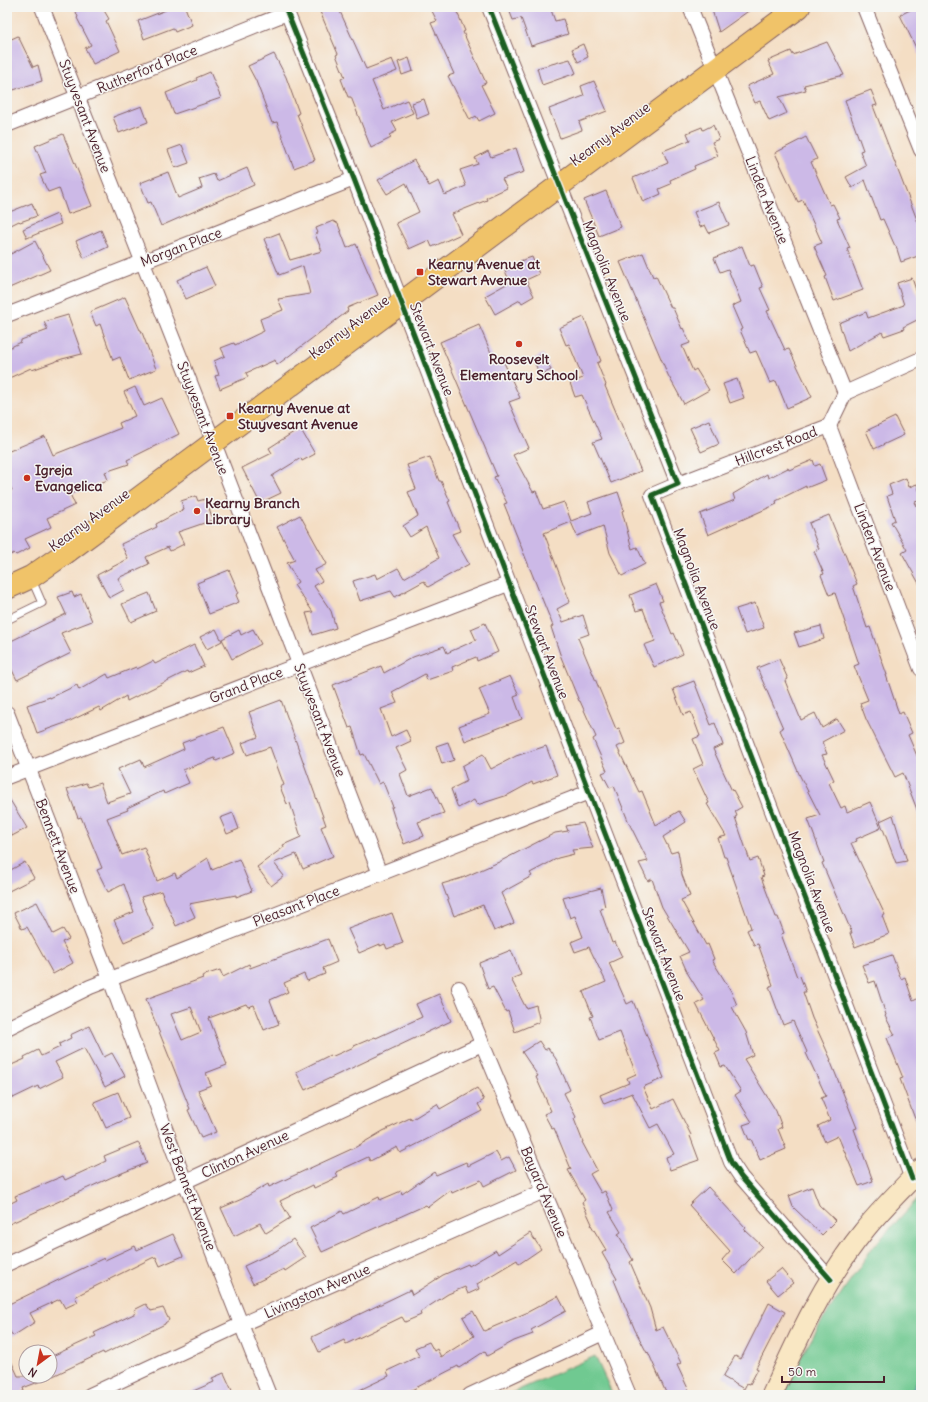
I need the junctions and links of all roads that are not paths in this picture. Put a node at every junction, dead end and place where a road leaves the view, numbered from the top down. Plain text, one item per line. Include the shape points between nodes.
1 (42, 7) edge
2 (489, 7) edge
3 (690, 7) edge
4 (799, 7) edge
5 (864, 7) edge
6 (286, 10) edge
7 (715, 71) junction
8 (77, 97) junction
9 (7, 124) edge
10 (921, 150) edge
11 (354, 179) junction
12 (560, 186) junction
13 (142, 262) junction
14 (401, 304) junction
15 (7, 315) edge
16 (921, 359) edge
17 (845, 393) junction
18 (829, 426) junction
19 (214, 443) junction
20 (678, 484) junction
21 (31, 577) junction
22 (508, 584) junction
23 (7, 588) edge
24 (7, 620) edge
25 (299, 665) junction
26 (921, 669) edge
27 (7, 713) edge
28 (28, 769) junction
29 (7, 777) edge
30 (589, 792) junction
31 (380, 874) junction
32 (110, 979) junction
33 (459, 988) dead end
34 (7, 1028) edge
35 (482, 1044) junction
36 (916, 1174) edge
37 (185, 1182) junction
38 (544, 1191) junction
39 (7, 1264) edge
40 (831, 1280) junction
41 (242, 1324) junction
42 (603, 1334) junction
43 (90, 1395) edge
44 (269, 1395) edge
45 (470, 1395) edge
46 (629, 1395) edge
47 (772, 1395) edge

1 - 8 street, Stuyvesant Avenue
2 - 12 street, Magnolia Avenue
3 - 7 street, Linden Avenue
4 - 7 main road, Kearny Avenue
5 - 10 street
6 - 8 street, Rutherford Place
6 - 11 street, Stewart Avenue
7 - 12 main road, Kearny Avenue
7 - 17 street, Linden Avenue
8 - 9 street, Rutherford Place
8 - 13 street, Stuyvesant Avenue
11 - 13 street, Morgan Place
11 - 14 street, Stewart Avenue
12 - 14 main road, Kearny Avenue
12 - 20 street, Magnolia Avenue
13 - 15 street, Morgan Place
13 - 19 street, Stuyvesant Avenue
14 - 19 main road, Kearny Avenue
14 - 22 street, Stewart Avenue
16 - 17 street
17 - 18 street, Hillcrest Road
18 - 20 street, Hillcrest Road
18 - 26 street, Linden Avenue
19 - 21 main road, Kearny Avenue
19 - 25 street, Stuyvesant Avenue
20 - 36 street, Magnolia Avenue via 652,495
21 - 23 main road, Kearny Avenue
21 - 24 lane via 42,603
22 - 25 street, Grand Place
22 - 30 street, Stewart Avenue
25 - 28 street, Grand Place
25 - 31 street, Stuyvesant Avenue
27 - 28 street, Bennett Avenue
28 - 29 street, Grand Place
28 - 32 street, Bennett Avenue
30 - 31 street, Pleasant Place
30 - 40 street, Stewart Avenue via 731,1162 740,1177
31 - 32 street, Pleasant Place
32 - 34 street, Pleasant Place via 90,986
32 - 37 street, West Bennett Avenue
33 - 35 street, Bayard Avenue
35 - 37 street, Clinton Avenue
35 - 38 street, Bayard Avenue
36 - 40 main road via 863,1232
37 - 39 street, Clinton Avenue
37 - 41 street, West Bennett Avenue
38 - 41 street, Livingston Avenue
38 - 42 street, Bayard Avenue
40 - 47 main road via 792,1350
41 - 43 street, Livingston Avenue
41 - 44 street, West Bennett Avenue
42 - 45 street
42 - 46 street, Bayard Avenue

